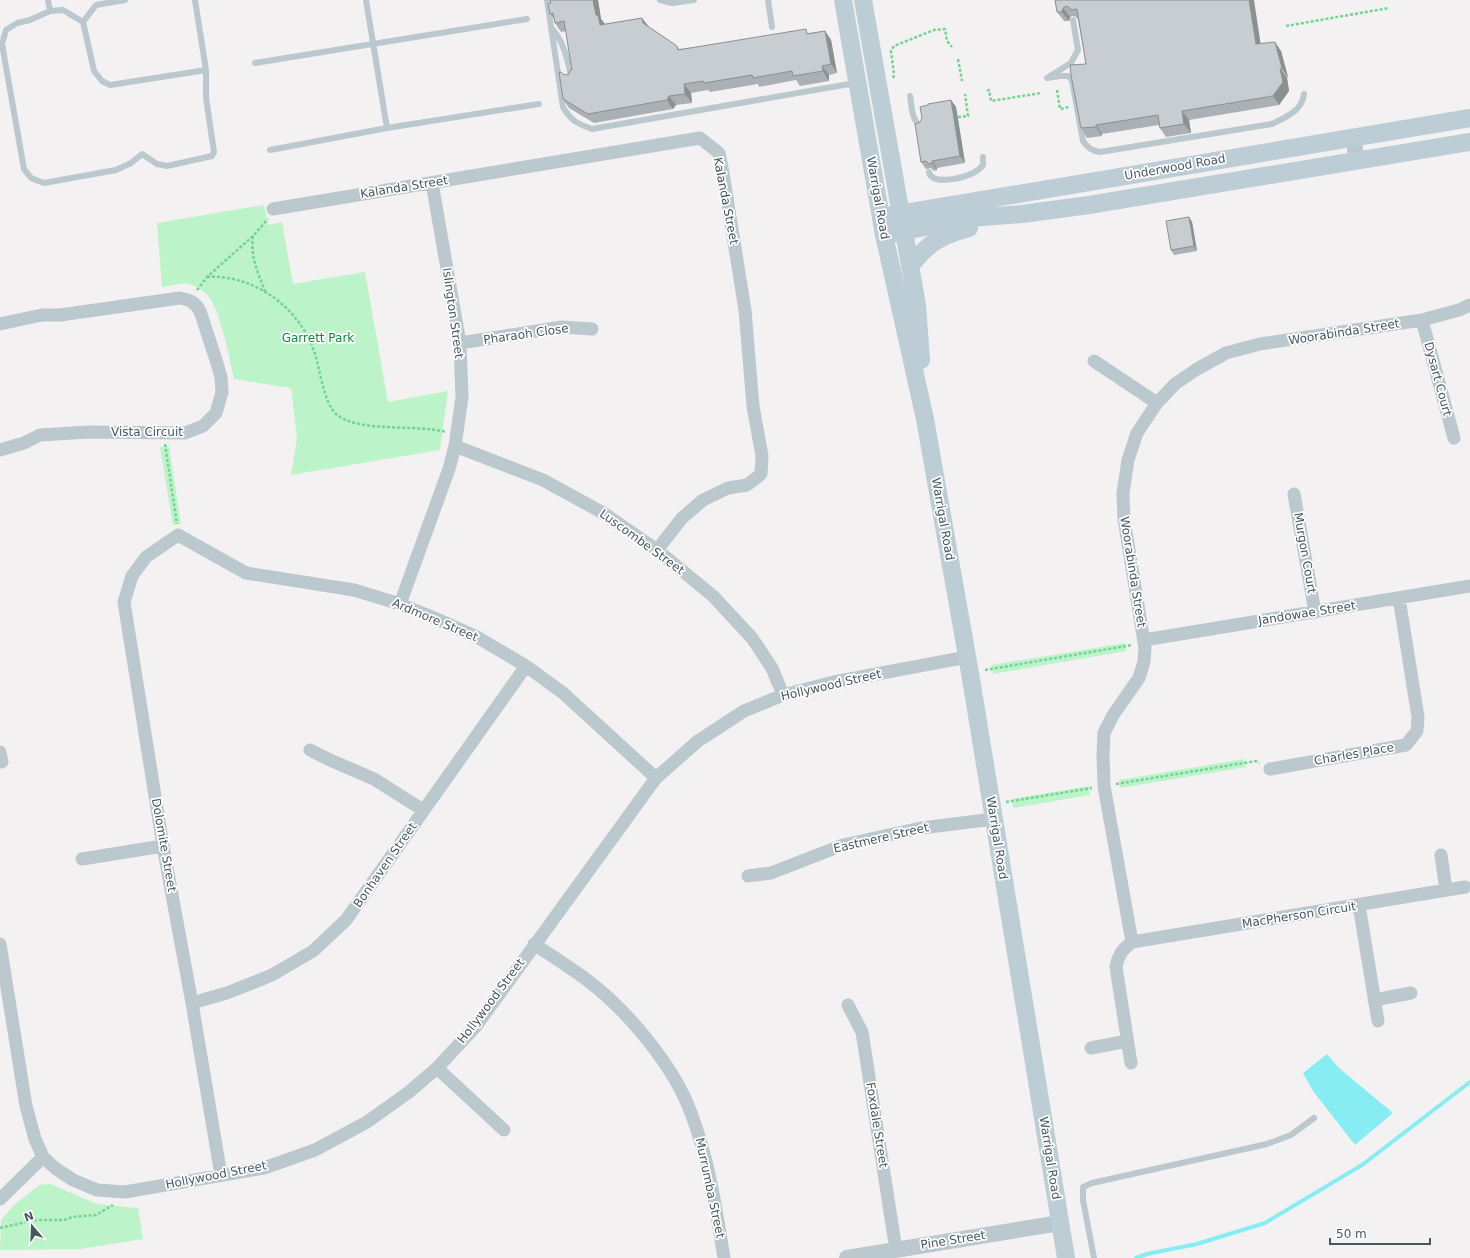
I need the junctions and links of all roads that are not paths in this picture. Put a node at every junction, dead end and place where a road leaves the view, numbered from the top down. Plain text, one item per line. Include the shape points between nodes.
1 (48, 0) edge
2 (125, 0) edge
3 (194, 0) edge
4 (366, 0) edge
5 (547, 0) edge
6 (660, 0) edge
7 (694, 0) edge
8 (768, 0) edge
9 (843, 0) edge
10 (863, 0) edge
11 (50, 11) junction
12 (527, 19) dead end
13 (1073, 20) edge
14 (83, 22) junction
15 (772, 27) dead end
16 (552, 29) junction
17 (373, 44) junction
18 (255, 63) dead end
19 (206, 70) junction
20 (572, 80) edge
21 (856, 82) junction
22 (1304, 94) dead end
23 (910, 96) dead end
24 (539, 104) dead end
25 (1470, 118) edge
26 (921, 126) edge
27 (387, 128) junction
28 (1353, 137) junction
29 (1470, 142) edge
30 (270, 150) dead end
31 (983, 157) dead end
32 (1357, 161) junction
33 (929, 172) edge
34 (1128, 176) junction
35 (432, 182) junction
36 (1132, 198) junction
37 (273, 209) road end
38 (901, 213) junction
39 (1022, 214) junction
40 (881, 216) junction
41 (904, 231) junction
42 (884, 235) junction
43 (910, 267) junction
44 (1470, 305) edge
45 (1422, 320) junction
46 (0, 324) edge
47 (592, 329) dead end
48 (460, 343) junction
49 (1094, 361) dead end
50 (1157, 403) junction
51 (925, 419) junction
52 (1454, 438) dead end
53 (456, 440) junction
54 (0, 450) edge
55 (1294, 494) dead end
56 (178, 535) joint
57 (656, 550) junction
58 (1470, 586) edge
59 (1399, 598) junction
60 (400, 604) junction
61 (1315, 612) junction
62 (1144, 640) junction
63 (969, 665) junction
64 (526, 666) junction
65 (783, 694) junction
66 (310, 750) dead end
67 (1270, 769) road end
68 (656, 778) junction
69 (423, 810) junction
70 (992, 811) junction
71 (163, 846) junction
72 (1440, 855) dead end
73 (82, 859) dead end
74 (748, 876) dead end
75 (1465, 887) dead end
76 (1446, 890) junction
77 (1359, 905) junction
78 (1132, 942) junction
79 (0, 944) edge
80 (534, 944) junction
81 (1411, 993) dead end
82 (1374, 1000) junction
83 (192, 1003) junction
84 (848, 1005) dead end
85 (1378, 1021) dead end
86 (1127, 1041) junction
87 (1091, 1048) dead end
88 (1131, 1063) dead end
89 (437, 1068) junction
90 (1314, 1118) dead end
91 (504, 1130) dead end
92 (43, 1157) junction
93 (222, 1175) junction
94 (0, 1199) edge
95 (1060, 1223) junction
96 (896, 1250) junction
97 (724, 1258) edge
98 (847, 1258) edge
99 (1066, 1258) edge
100 (1094, 1258) edge

1 - 11 lane
2 - 14 lane via 96,5
3 - 19 lane
4 - 17 lane
5 - 16 lane
6 - 7 lane via 672,3
8 - 15 lane
9 - 21 main road, Warrigal Road
10 - 38 main road, Warrigal Road
11 - 14 lane via 62,10
11 - 19 lane via 17,23 6,30 2,44 24,169 30,178 44,183 116,170 142,154 157,164 168,166 212,156 214,152 206,98
12 - 17 lane
13 - 22 lane via 1078,50 1071,62 1047,78 1068,76 1072,80 1083,141 1093,151 1100,152 1272,124 1297,109
14 - 19 lane via 94,71 110,86
16 - 20 lane via 559,37 566,53
16 - 21 lane via 563,107 569,117 592,129
17 - 18 lane
17 - 27 lane
21 - 40 main road, Warrigal Road
23 - 26 lane via 915,120
24 - 27 lane
25 - 28 main road, Underwood Road
27 - 30 lane
28 - 32 street
28 - 34 main road, Underwood Road
29 - 32 main road, Underwood Road
31 - 33 lane via 983,165 964,177 939,181 933,179
32 - 36 main road, Underwood Road
34 - 36 main road
34 - 38 main road, Underwood Road
35 - 37 street, Kalanda Street
35 - 48 street, Islington Street
35 - 57 street, Kalanda Street via 700,138 719,153 745,310 753,406 762,456 761,474 747,484 728,488 703,500 682,518
36 - 39 main road, Underwood Road
38 - 40 main road, Underwood Road
38 - 41 main road, Warrigal Road
39 - 41 main road, Underwood Road via 971,218
39 - 43 main road, Underwood Road via 940,238 919,254
40 - 42 main road, Warrigal Road
41 - 42 main road, Underwood Road
41 - 43 main road, Warrigal Road
42 - 51 main road, Warrigal Road
43 - 51 main road, Warrigal Road via 917,305
44 - 45 street, Woorabinda Street
45 - 50 street, Woorabinda Street via 1260,344 1226,353 1197,368 1175,384
45 - 52 street, Dysart Court
46 - 54 street, Vista Circuit via 42,315 60,315 180,298 189,300 196,304 200,311 221,377 222,392 216,413 203,426 185,433 89,432 40,435
47 - 48 street, Pharaoh Close via 562,327
48 - 53 street, Islington Street via 462,397
49 - 50 street
50 - 62 street, Woorabinda Street via 1137,433 1128,460 1123,493 1124,519
51 - 63 main road, Warrigal Road
53 - 57 street, Luscombe Street via 543,480 605,514
53 - 60 street, Islington Street via 449,469
55 - 61 street, Murgon Court
56 - 60 street, Ardmore Street via 246,573 354,590
56 - 71 street, Dolomite Street via 146,557 132,576 124,602
57 - 65 street, Luscombe Street via 713,596 752,638 772,668
58 - 59 street, Jandowae Street
59 - 61 street, Jandowae Street
59 - 67 street, Charles Place via 1418,718 1417,732 1406,745
60 - 64 street, Ardmore Street via 477,637
61 - 62 street, Jandowae Street
62 - 78 street, Woorabinda Street via 1144,662 1139,678 1113,715 1104,734 1103,755 1104,786
63 - 65 street, Hollywood Street via 834,682
63 - 70 main road, Warrigal Road
64 - 68 street, Ardmore Street via 564,693
64 - 69 street, Bonhaven Street
65 - 68 street, Hollywood Street via 744,711 698,741
66 - 69 street via 374,779
68 - 80 street, Hollywood Street
69 - 83 street, Bonhaven Street via 346,920 313,951 272,975 227,994
70 - 74 street, Eastmere Street via 843,845 771,873
70 - 95 main road, Warrigal Road
71 - 73 street
71 - 83 street, Dolomite Street
72 - 76 street
75 - 76 street, MacPherson Circuit
76 - 77 street, MacPherson Circuit
77 - 78 street, MacPherson Circuit
77 - 82 street
78 - 86 street via 1118,957 1116,967
79 - 92 street, Hollywood Street via 26,1106
80 - 89 street, Hollywood Street via 476,1026
80 - 97 street, Murrumba Street via 588,980 618,1008 648,1040 673,1076 691,1111 704,1152
81 - 82 street
82 - 85 street
83 - 93 street, Dolomite Street
84 - 96 street, Foxdale Street via 862,1032
86 - 87 street
86 - 88 street
89 - 91 street
89 - 93 street, Hollywood Street via 367,1122 315,1150 264,1168
90 - 100 lane via 1291,1135 1266,1144 1083,1187
92 - 93 street, Hollywood Street via 73,1180 97,1190 116,1192
92 - 94 street
95 - 96 street, Pine Street
95 - 99 main road, Warrigal Road
96 - 98 street, Pine Street

